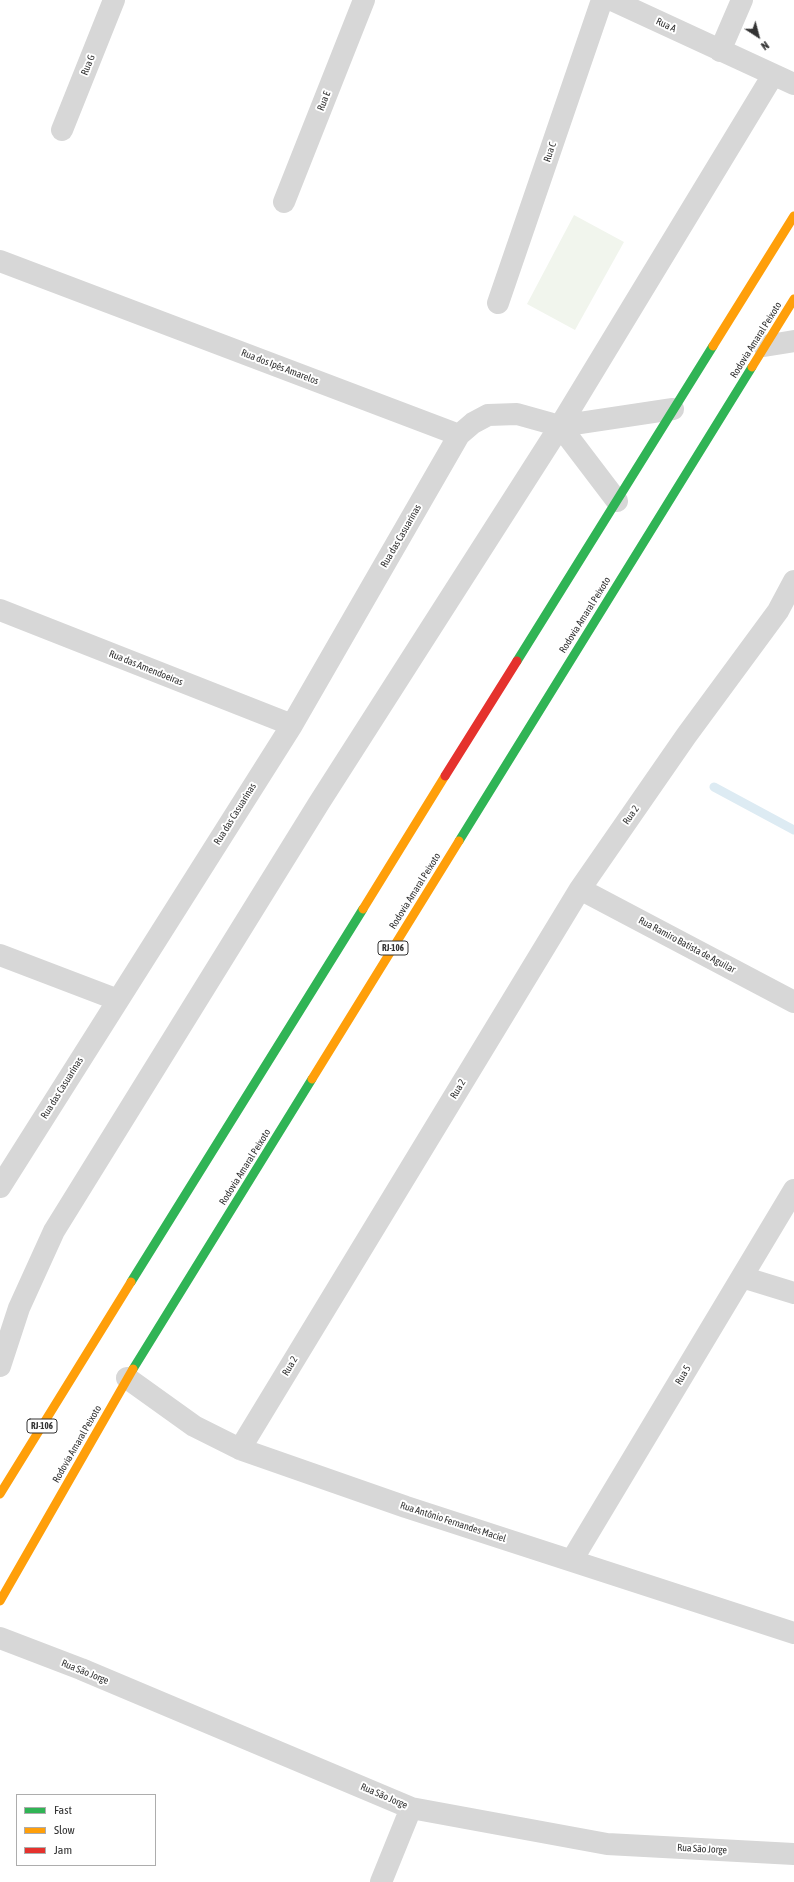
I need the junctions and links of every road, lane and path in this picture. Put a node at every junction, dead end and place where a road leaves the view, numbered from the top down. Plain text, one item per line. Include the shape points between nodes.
1 (114, 0) edge
2 (364, 0) edge
3 (602, 0) edge
4 (612, 0) edge
5 (742, 0) edge
6 (720, 51) junction
7 (774, 75) junction
8 (794, 84) edge
9 (62, 130) dead end
10 (284, 202) dead end
11 (794, 216) edge
12 (0, 261) edge
13 (794, 299) edge
14 (498, 303) dead end
15 (794, 341) edge
16 (764, 346) junction
17 (673, 409) junction
18 (560, 426) junction
19 (459, 435) junction
20 (617, 501) junction
21 (794, 581) edge
22 (0, 610) edge
23 (786, 614) edge
24 (292, 725) junction
25 (580, 889) junction
26 (0, 955) edge
27 (118, 1000) junction
28 (794, 1002) edge
29 (0, 1187) edge
30 (794, 1190) edge
31 (742, 1277) junction
32 (794, 1293) edge
33 (0, 1366) edge
34 (127, 1378) junction
35 (240, 1449) junction
36 (0, 1494) edge
37 (572, 1560) junction
38 (0, 1601) edge
39 (794, 1633) edge
40 (0, 1638) edge
41 (411, 1808) junction
42 (794, 1854) edge
43 (381, 1882) edge

1 - 9 street, Rua G
2 - 10 street, Rua E
3 - 14 street, Rua C
4 - 6 street, Rua A
5 - 6 street
6 - 7 street, Rua A
7 - 8 street, Rua A
7 - 18 street
11 - 17 highway, RJ-106
12 - 19 street, Rua dos Ipês Amarelos
13 - 16 highway, Rodovia Amaral Peixoto / RJ-106
15 - 16 street
16 - 34 highway, Rodovia Amaral Peixoto / RJ-106
17 - 18 street
17 - 20 highway, RJ-106
18 - 19 street via 517,414 488,415
18 - 20 street
18 - 33 street via 319,803 54,1231 19,1308
19 - 24 street, Rua das Casuarinas
20 - 36 highway, RJ-106
21 - 23 street, Rua 2
22 - 24 street, Rua das Amendoeiras
23 - 25 street, Rua 2 via 686,736
24 - 27 street, Rua das Casuarinas
25 - 28 street, Rua Ramiro Batista de Aguilar
25 - 35 street, Rua 2
26 - 27 street
27 - 29 street, Rua das Casuarinas
30 - 31 street, Rua 5
31 - 32 street
31 - 37 street, Rua 5
34 - 35 street, Rua Antônio Fernandes Maciel via 194,1426
34 - 38 highway, Rodovia Amaral Peixoto / RJ-106
35 - 37 street, Rua Antônio Fernandes Maciel via 406,1507
37 - 39 street, Rua Antônio Fernandes Maciel
40 - 41 street, Rua São Jorge
41 - 42 street, Rua São Jorge via 607,1844
41 - 43 street

